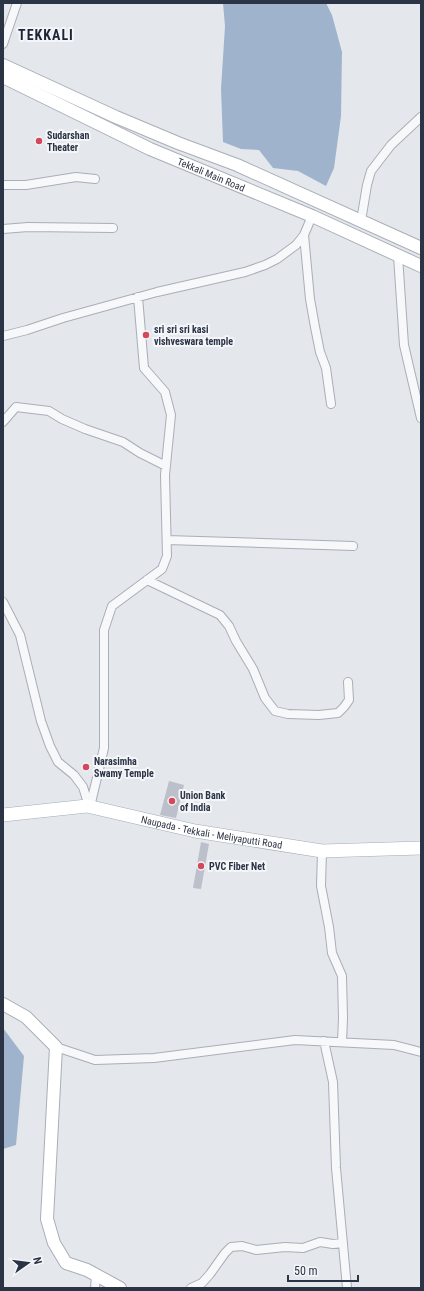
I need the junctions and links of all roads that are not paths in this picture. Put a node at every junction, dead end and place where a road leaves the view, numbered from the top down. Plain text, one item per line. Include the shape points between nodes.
1 (18, 3) edge
2 (3, 44) edge
3 (3, 65) edge
4 (3, 77) edge
5 (421, 117) edge
6 (95, 179) dead end
7 (3, 185) edge
8 (312, 216) junction
9 (361, 221) junction
10 (113, 228) dead end
11 (3, 229) edge
12 (304, 235) junction
13 (421, 248) edge
14 (398, 256) junction
15 (421, 266) edge
16 (138, 297) junction
17 (3, 336) edge
18 (331, 404) dead end
19 (421, 418) edge
20 (3, 422) edge
21 (166, 466) junction
22 (167, 540) junction
23 (353, 546) dead end
24 (147, 580) junction
25 (3, 602) edge
26 (348, 682) dead end
27 (90, 807) junction
28 (3, 815) edge
29 (421, 848) edge
30 (322, 852) junction
31 (3, 1004) edge
32 (324, 1041) junction
33 (342, 1042) junction
34 (56, 1047) junction
35 (421, 1052) edge
36 (343, 1243) junction
37 (96, 1275) junction
38 (95, 1288) edge
39 (120, 1288) edge
40 (191, 1288) edge
41 (347, 1288) edge

1 - 2 street
3 - 9 main road, Tekkali Main Road via 116,117 237,165
4 - 8 main road, Tekkali Main Road via 150,149
5 - 9 street via 392,145 371,171
6 - 7 street via 76,178 26,185
8 - 12 street
8 - 14 main road, Tekkali Main Road
9 - 13 main road, Tekkali Main Road
10 - 11 street
12 - 16 street via 296,245 265,265
12 - 18 street via 314,320 326,368
14 - 15 main road, Tekkali Main Road
14 - 19 street via 404,345
16 - 17 street
16 - 21 street via 144,368 165,392 172,415
20 - 21 street via 16,407 49,411 85,429 123,442
21 - 22 street
22 - 23 street
22 - 24 street via 167,556 162,570
24 - 26 street via 220,615 229,626 253,668 265,698 275,711 296,715 338,713 349,700
24 - 27 street via 112,606 104,630 104,748
25 - 27 street via 20,635 50,746 58,762 74,775 83,787
27 - 28 main road, Naupada - Tekkali - Meliyaputti Road
27 - 30 main road, Naupada - Tekkali - Meliyaputti Road via 195,831
29 - 30 main road, Naupada - Tekkali - Meliyaputti Road
30 - 33 street via 321,886 332,953 342,976
31 - 34 main road via 26,1017
32 - 33 street
32 - 34 street via 295,1040 154,1058 95,1060
32 - 36 street via 334,1082 336,1168
33 - 35 street via 394,1045
34 - 37 main road via 47,1219 54,1244 66,1263
36 - 40 street via 320,1242 303,1248 256,1250 242,1246 231,1247 202,1283
36 - 41 street
37 - 38 street
37 - 39 main road

